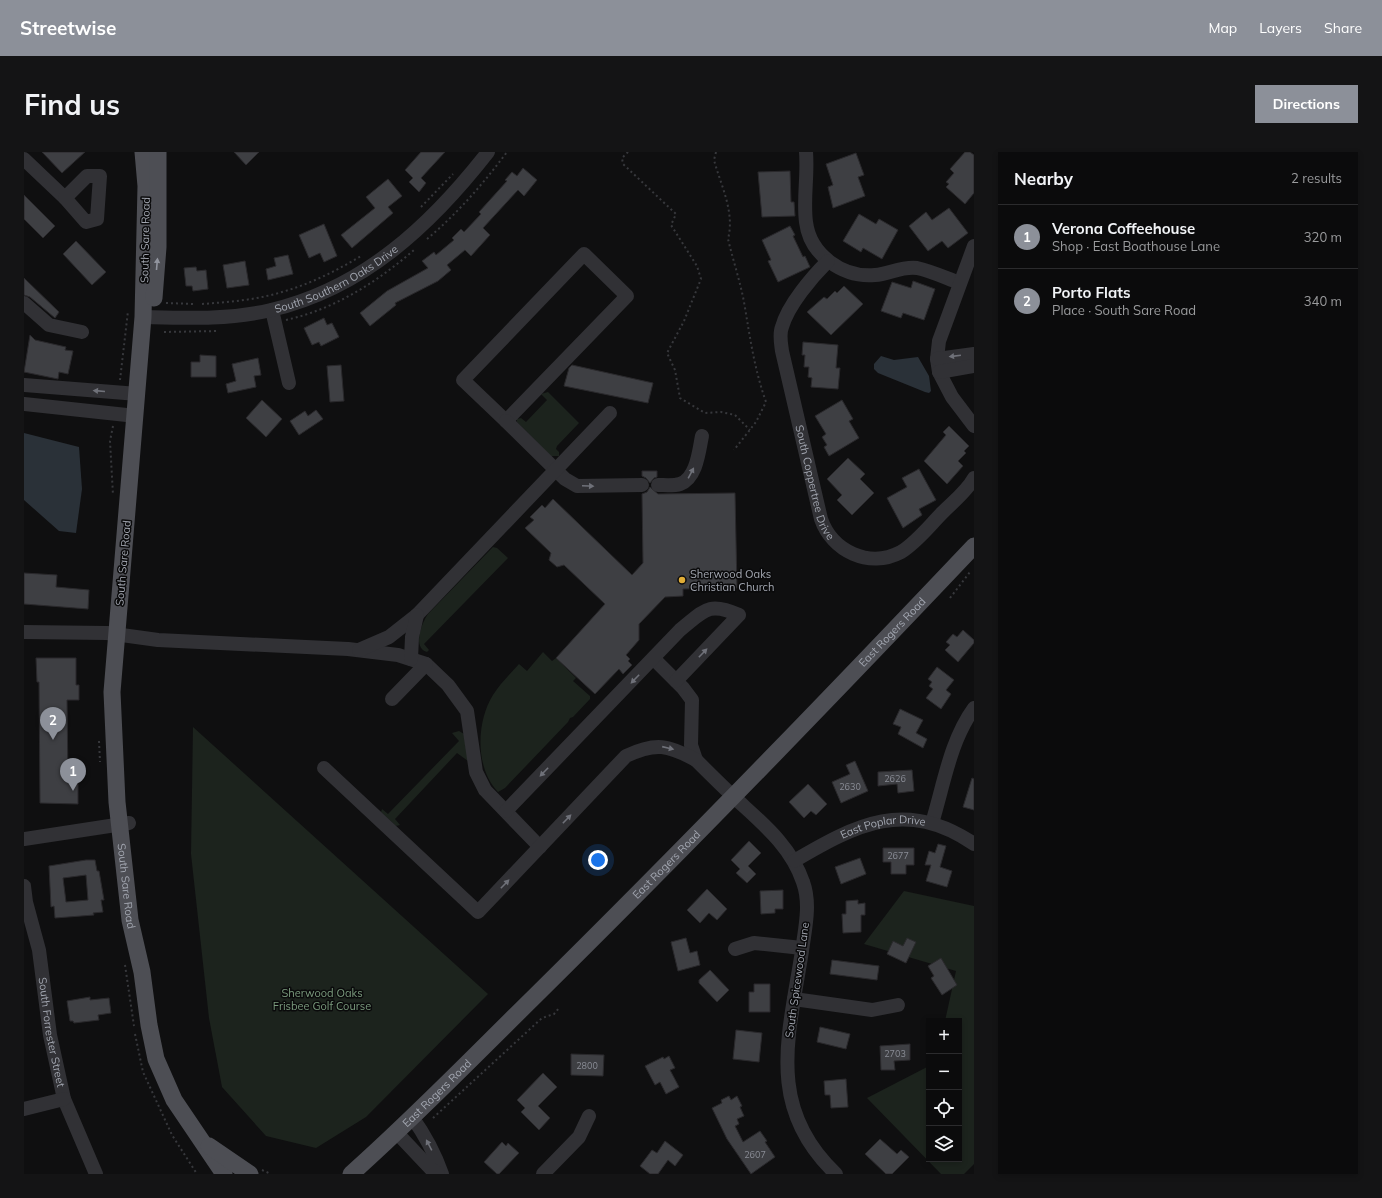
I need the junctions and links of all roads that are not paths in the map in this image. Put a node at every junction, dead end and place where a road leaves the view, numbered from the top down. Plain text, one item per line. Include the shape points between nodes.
1 (143, 152) edge
2 (158, 152) edge
3 (488, 152) edge
4 (806, 152) edge
5 (24, 159) edge
6 (65, 198) dead end
7 (974, 246) edge
8 (828, 261) junction
9 (960, 283) junction
10 (24, 303) edge
11 (272, 310) junction
12 (148, 317) junction
13 (82, 332) dead end
14 (974, 354) edge
15 (938, 365) junction
16 (974, 366) edge
17 (289, 383) dead end
18 (24, 385) edge
19 (138, 394) junction
20 (24, 404) edge
21 (610, 412) dead end
22 (136, 416) junction
23 (506, 421) junction
24 (974, 426) edge
25 (702, 436) dead end
26 (555, 469) junction
27 (974, 478) edge
28 (642, 485) dead end
29 (658, 485) dead end
30 (974, 546) edge
31 (417, 615) junction
32 (24, 632) edge
33 (122, 635) junction
34 (358, 650) junction
35 (411, 659) junction
36 (654, 659) junction
37 (426, 664) junction
38 (676, 681) junction
39 (392, 699) dead end
40 (974, 708) edge
41 (696, 760) junction
42 (324, 768) dead end
43 (734, 797) junction
44 (506, 811) junction
45 (125, 823) junction
46 (932, 823) junction
47 (24, 839) edge
48 (974, 844) edge
49 (540, 847) junction
50 (794, 861) junction
51 (24, 886) edge
52 (802, 948) junction
53 (735, 949) dead end
54 (794, 999) junction
55 (898, 1005) dead end
56 (64, 1099) junction
57 (24, 1109) edge
58 (589, 1116) dead end
59 (412, 1118) junction
60 (397, 1133) junction
61 (204, 1144) junction
62 (96, 1174) edge
63 (224, 1174) edge
64 (250, 1174) edge
65 (351, 1174) edge
66 (438, 1174) edge
67 (442, 1174) edge
68 (543, 1174) edge
69 (836, 1174) edge

1 - 12 main road, South Sare Road
12 -> 2 main road, South Sare Road via 158,246
3 - 11 street, South Southern Oaks Drive via 439,208 382,260 332,288
4 - 8 street via 806,223 811,240
5 - 6 street
7 - 9 street
8 - 9 street via 857,274 874,275 917,268
8 - 27 street, South Coppertree Drive via 791,308 781,328 781,334 782,351 821,519 828,536 845,551 855,555 877,558 895,555 911,544
9 - 15 street via 939,342
10 - 13 street via 49,325
11 - 12 street, South Southern Oaks Drive via 228,317
11 - 17 street
12 - 19 main road, South Sare Road
12 - 33 main road, South Sare Road
14 -> 15 street
15 - 16 street
15 - 24 street via 952,397
19 -> 18 street
19 - 22 main road, South Sare Road
20 - 22 street
21 - 26 street
22 - 33 main road, South Sare Road via 122,565
23 - 23 street via 627,296 584,254 463,380
23 - 26 street
29 -> 25 street via 680,484 689,478
26 -> 28 street via 577,486
26 - 31 street
30 - 43 main road, East Rogers Road
31 - 34 street via 389,637
31 - 35 street
32 - 33 street
33 - 34 street via 158,640
33 - 45 main road, South Sare Road via 112,692 117,802
34 - 35 street
35 - 37 street
36 - 38 street
38 -> 36 street via 739,616 723,608 706,609 680,630
36 -> 44 street
37 - 39 street
37 - 44 street via 448,685 467,711 476,772 485,790
38 - 41 street via 692,700 691,745
40 - 46 street via 957,737
41 - 43 street, South Spicewood Lane
49 -> 41 street via 626,756 655,746 681,752
42 -> 49 street via 478,912
43 - 50 street, South Spicewood Lane via 776,837
43 - 59 main road, East Rogers Road
44 - 49 street
45 - 47 street
45 - 61 main road, South Sare Road via 130,920 142,972 156,1059 174,1100
46 - 48 street, East Poplar Drive via 951,830
46 - 50 street, East Poplar Drive via 900,819 872,822 846,831
50 - 52 street, South Spicewood Lane via 807,899
51 - 56 street, South Forrester Street via 39,950 50,1035
52 - 53 street via 754,943
52 - 54 street, South Spicewood Lane
54 - 55 street via 872,1010
54 - 69 street, South Spicewood Lane via 786,1060 788,1089 800,1128 812,1148
56 - 57 street
56 - 62 street, South Forrester Street
58 - 68 street via 579,1137
59 - 60 main road, East Rogers Road
67 -> 59 street via 421,1129
60 - 65 main road, East Rogers Road
60 - 66 street
61 - 63 main road, South Sare Road
61 - 64 main road, South Sare Road via 217,1150

